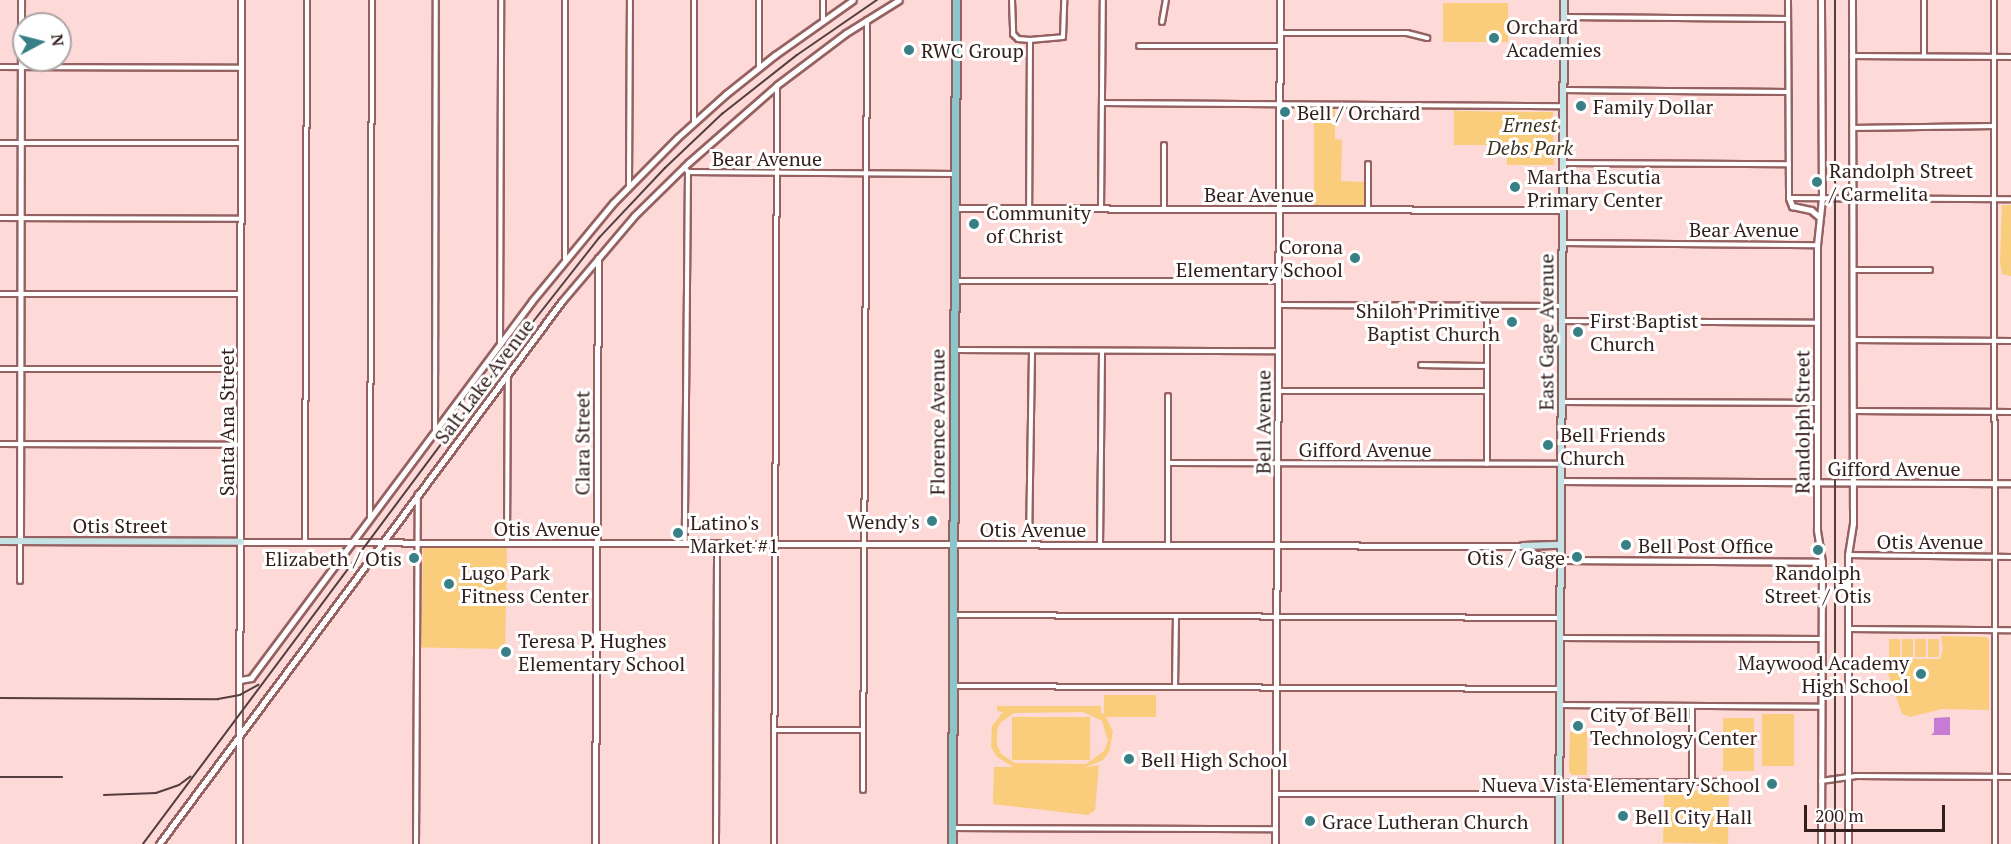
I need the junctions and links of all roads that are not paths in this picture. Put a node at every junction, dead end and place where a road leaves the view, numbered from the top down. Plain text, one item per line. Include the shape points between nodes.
1 (242, 0) edge
2 (307, 0) edge
3 (372, 0) edge
4 (436, 0) edge
5 (501, 0) edge
6 (565, 0) edge
7 (630, 0) edge
8 (694, 0) edge
9 (759, 0) edge
10 (823, 0) edge
11 (853, 0) edge
12 (899, 0) edge
13 (956, 0) edge
14 (1012, 0) edge
15 (1064, 0) edge
16 (1102, 0) edge
17 (1166, 0) edge
18 (1280, 0) edge
19 (1564, 0) edge
20 (1788, 0) edge
21 (1821, 0) edge
22 (1852, 0) edge
23 (1924, 0) edge
24 (1994, 0) edge
25 (1564, 17) junction
26 (1788, 19) junction
27 (823, 20) junction
28 (867, 20) junction
29 (1162, 22) dead end
30 (1280, 33) junction
31 (1427, 38) dead end
32 (1030, 40) junction
33 (1139, 46) dead end
34 (1280, 46) junction
35 (1852, 56) junction
36 (1924, 56) junction
37 (1994, 57) junction
38 (2011, 57) edge
39 (72, 68) edge
40 (241, 68) junction
41 (759, 68) junction
42 (21, 72) edge
43 (777, 85) junction
44 (1564, 90) junction
45 (1788, 92) junction
46 (1102, 103) junction
47 (1280, 104) junction
48 (1564, 106) junction
49 (694, 122) junction
50 (1994, 126) junction
51 (1853, 128) junction
52 (0, 143) edge
53 (21, 143) junction
54 (241, 143) junction
55 (1164, 145) dead end
56 (1563, 163) junction
57 (1368, 164) dead end
58 (1789, 164) junction
59 (686, 170) junction
60 (777, 173) junction
61 (866, 173) junction
62 (955, 174) junction
63 (629, 185) junction
64 (1789, 198) junction
65 (1822, 198) junction
66 (1852, 198) junction
67 (1994, 199) junction
68 (2011, 199) edge
69 (955, 208) junction
70 (1029, 208) junction
71 (1101, 209) junction
72 (1164, 209) junction
73 (1279, 209) junction
74 (1368, 210) junction
75 (1563, 210) junction
76 (1819, 217) junction
77 (0, 218) edge
78 (21, 218) junction
79 (241, 219) junction
80 (1563, 243) junction
81 (1816, 244) junction
82 (598, 258) junction
83 (565, 259) junction
84 (1853, 270) junction
85 (1930, 270) dead end
86 (955, 281) junction
87 (1278, 281) junction
88 (0, 294) edge
89 (21, 294) junction
90 (241, 294) junction
91 (1278, 305) junction
92 (1487, 306) junction
93 (1563, 306) junction
94 (1562, 321) junction
95 (1817, 323) junction
96 (1853, 340) junction
97 (1995, 341) junction
98 (2011, 341) edge
99 (500, 344) junction
100 (954, 350) junction
101 (1032, 351) junction
102 (1102, 351) junction
103 (1278, 351) junction
104 (1421, 365) dead end
105 (1487, 366) junction
106 (0, 369) edge
107 (20, 369) junction
108 (241, 369) junction
109 (508, 374) junction
110 (1278, 391) junction
111 (1487, 391) junction
112 (1168, 396) dead end
113 (1562, 402) junction
114 (1817, 403) junction
115 (1852, 411) junction
116 (1994, 412) junction
117 (2011, 412) edge
118 (435, 431) junction
119 (0, 444) edge
120 (20, 444) junction
121 (240, 445) junction
122 (1168, 463) junction
123 (1277, 463) junction
124 (1487, 464) junction
125 (1561, 464) junction
126 (1561, 481) junction
127 (1817, 483) junction
128 (1852, 483) junction
129 (1995, 483) junction
130 (2011, 483) edge
131 (418, 494) junction
132 (370, 518) junction
133 (0, 541) edge
134 (20, 541) junction
135 (241, 542) junction
136 (305, 542) junction
137 (352, 542) junction
138 (384, 542) junction
139 (418, 542) junction
140 (507, 542) junction
141 (597, 543) junction
142 (686, 543) junction
143 (717, 543) junction
144 (775, 543) junction
145 (864, 544) junction
146 (953, 544) junction
147 (1029, 544) junction
148 (1100, 545) junction
149 (1168, 545) junction
150 (1561, 545) junction
151 (1277, 546) junction
152 (1523, 546) junction
153 (1848, 555) junction
154 (1994, 556) junction
155 (2011, 557) edge
156 (1561, 560) junction
157 (1822, 562) junction
158 (20, 581) dead end
159 (953, 615) junction
160 (1176, 616) junction
161 (1276, 617) junction
162 (1560, 618) junction
163 (1848, 629) junction
164 (1995, 630) junction
165 (2011, 630) edge
166 (1560, 638) junction
167 (1822, 639) junction
168 (240, 680) junction
169 (953, 686) junction
170 (1175, 687) junction
171 (1276, 688) junction
172 (1560, 689) junction
173 (1560, 705) junction
174 (1692, 707) junction
175 (1821, 707) junction
176 (863, 729) junction
177 (774, 730) junction
178 (240, 734) junction
179 (1994, 776) junction
180 (1847, 777) junction
181 (2011, 777) edge
182 (1821, 781) junction
183 (1722, 782) dead end
184 (1560, 783) junction
185 (1692, 783) junction
186 (863, 790) dead end
187 (1275, 794) junction
188 (1560, 794) junction
189 (952, 828) junction
190 (1275, 829) junction
191 (159, 844) edge
192 (239, 844) edge
193 (416, 844) edge
194 (595, 844) edge
195 (716, 844) edge
196 (774, 844) edge
197 (952, 844) edge
198 (1275, 844) edge
199 (1559, 844) edge
200 (1821, 844) edge
201 (1848, 844) edge
202 (1995, 844) edge

1 - 40 street, Santa Ana Street
2 - 136 street
3 - 132 street
4 - 118 street
5 - 99 street
6 - 83 street
7 - 63 street
8 - 49 street
9 - 41 street
10 - 27 street
11 - 27 street, Salt Lake Avenue
12 - 28 street, Salt Lake Avenue
13 - 62 main road, Florence Avenue
14 - 32 street via 1013,34 1018,39
15 - 32 street via 1063,38
16 - 46 street
17 - 29 street
18 - 30 street, Bell Avenue
19 - 25 main road, East Gage Avenue
20 - 26 street
21 - 65 street, Randolph Street
22 - 35 street
23 - 36 street
24 - 37 street
25 - 26 street
25 - 44 main road, East Gage Avenue
26 - 45 street
27 - 41 street, Salt Lake Avenue
28 - 43 street, Salt Lake Avenue
28 - 61 street
30 - 31 street via 1407,33
30 - 34 street, Bell Avenue
32 - 70 street
33 - 34 street
34 - 47 street, Bell Avenue
35 - 36 street
35 - 51 street
36 - 37 street
37 - 38 street
37 - 50 street
39 - 40 street
40 - 54 street, Santa Ana Street
41 - 49 street, Salt Lake Avenue
42 - 53 street
43 - 59 street, Salt Lake Avenue
43 - 60 street
44 - 45 street
44 - 48 main road, East Gage Avenue
45 - 58 street
46 - 47 street
46 - 71 street
47 - 48 street
47 - 73 street, Bell Avenue
48 - 56 main road, East Gage Avenue
49 - 63 street, Salt Lake Avenue
50 - 51 street
50 - 67 street
51 - 66 street
52 - 53 street
53 - 54 street
53 - 78 street
54 - 79 street, Santa Ana Street
55 - 72 street
56 - 58 street
56 - 75 main road, East Gage Avenue
57 - 74 street
58 - 64 street
59 - 60 street, Bear Avenue
59 - 82 street, Salt Lake Avenue
59 - 142 street
60 - 61 street, Bear Avenue
60 - 144 street
61 - 62 street, Bear Avenue
61 - 145 street
62 - 69 main road, Florence Avenue
63 - 83 street, Salt Lake Avenue
64 - 65 street
64 - 76 street via 1792,206 1811,210
65 - 66 street
65 - 76 street, Randolph Street
66 - 67 street
66 - 84 street
67 - 68 street
67 - 97 street
69 - 70 street, Bear Avenue
69 - 86 main road, Florence Avenue
70 - 71 street, Bear Avenue
71 - 72 street, Bear Avenue
72 - 73 street, Bear Avenue
73 - 74 street, Bear Avenue
73 - 87 street, Bell Avenue
74 - 75 street, Bear Avenue
75 - 80 main road, East Gage Avenue
76 - 81 street, Randolph Street
77 - 78 street
78 - 79 street
78 - 89 street
79 - 90 street, Santa Ana Street
80 - 81 street, Bear Avenue
80 - 93 main road, East Gage Avenue
81 - 95 street, Randolph Street
82 - 109 street, Salt Lake Avenue
82 - 141 street, Clara Street
83 - 99 street, Salt Lake Avenue
84 - 85 street
84 - 96 street
86 - 87 street
86 - 100 main road, Florence Avenue
87 - 91 street, Bell Avenue
88 - 89 street
89 - 90 street
89 - 107 street
90 - 108 street, Santa Ana Street
91 - 92 street
91 - 103 street, Bell Avenue
92 - 93 street
92 - 105 street
93 - 94 main road, East Gage Avenue
94 - 95 street
94 - 113 main road, East Gage Avenue
95 - 114 street, Randolph Street
96 - 97 street
96 - 115 street
97 - 98 street
97 - 116 street
99 - 118 street, Salt Lake Avenue
100 - 101 street
100 - 146 main road, Florence Avenue
101 - 102 street
101 - 147 street
102 - 103 street
102 - 148 street
103 - 110 street, Bell Avenue
104 - 105 street
105 - 111 street
106 - 107 street
107 - 108 street
107 - 120 street
108 - 121 street, Santa Ana Street
109 - 131 street, Salt Lake Avenue
109 - 140 street
110 - 111 street
110 - 123 street, Bell Avenue
111 - 124 street
112 - 122 street
113 - 114 street
113 - 125 main road, East Gage Avenue
114 - 127 street, Randolph Street
115 - 116 street
115 - 128 street
116 - 117 street
116 - 129 street
118 - 132 street, Salt Lake Avenue
119 - 120 street
120 - 121 street
120 - 134 street
121 - 135 street, Santa Ana Street
122 - 123 street, Gifford Avenue
122 - 149 street
123 - 124 street, Gifford Avenue
123 - 151 street, Bell Avenue
124 - 125 street, Gifford Avenue
125 - 126 main road, East Gage Avenue
126 - 127 street, Gifford Avenue
126 - 150 main road, East Gage Avenue
127 - 128 street, Gifford Avenue
127 - 157 street, Randolph Street
128 - 129 street, Gifford Avenue
128 - 153 street via 1853,524
129 - 130 street, Gifford Avenue
129 - 154 street
131 - 138 street, Salt Lake Avenue
131 - 139 street
132 - 137 street, Salt Lake Avenue
133 - 134 main road, Otis Street
134 - 135 main road, Otis Street
134 - 158 street
135 - 136 street, Otis Avenue
135 - 168 street, Santa Ana Street
136 - 137 street, Otis Avenue
137 - 138 street, Otis Avenue
137 - 168 street, Salt Lake Avenue via 251,678
138 - 139 street, Otis Avenue
138 - 178 street, Salt Lake Avenue
139 - 140 street, Otis Avenue
139 - 193 street
140 - 141 street, Otis Avenue
141 - 142 street, Otis Avenue
141 - 194 street, Clara Street
142 - 143 street, Otis Avenue
143 - 144 street, Otis Avenue
143 - 195 street
144 - 145 street, Otis Avenue
144 - 177 street
145 - 146 street, Otis Avenue
145 - 176 street
146 - 147 street, Otis Avenue
146 - 159 main road, Florence Avenue
147 - 148 street, Otis Avenue
148 - 149 street, Otis Avenue
149 - 151 street, Otis Avenue
150 - 152 main road
150 - 156 main road, East Gage Avenue
151 - 152 street, Otis Avenue
151 - 161 street, Bell Avenue
152 - 156 street, Otis Avenue via 1539,556
153 - 154 street, Otis Avenue
153 - 163 street
154 - 155 street, Otis Avenue
154 - 164 street
156 - 157 street, Otis Avenue
156 - 162 main road, East Gage Avenue
157 - 167 street, Randolph Street
159 - 160 street
159 - 169 main road, Florence Avenue
160 - 161 street
160 - 170 street
161 - 162 street
161 - 171 street, Bell Avenue
162 - 166 main road, East Gage Avenue
163 - 164 street
163 - 180 street
164 - 165 street
164 - 179 street
166 - 167 street
166 - 172 main road, East Gage Avenue
167 - 175 street, Randolph Street
168 - 178 street, Santa Ana Street
169 - 170 street
169 - 189 main road, Florence Avenue
170 - 171 street
171 - 172 street
171 - 187 street, Bell Avenue
172 - 173 main road, East Gage Avenue
173 - 174 street
173 - 184 main road, East Gage Avenue
174 - 175 street
174 - 185 street
175 - 182 street, Randolph Street
176 - 177 street
176 - 186 street
177 - 196 street
178 - 191 street, Salt Lake Avenue
178 - 192 street, Santa Ana Street
179 - 180 street
179 - 181 street
179 - 202 street
180 - 182 street
180 - 201 street
182 - 200 street, Randolph Street
183 - 185 street
184 - 185 street
184 - 188 main road, East Gage Avenue
187 - 188 street
187 - 190 street, Bell Avenue
188 - 199 main road, East Gage Avenue
189 - 190 street
189 - 197 main road, Florence Avenue
190 - 198 street, Bell Avenue

